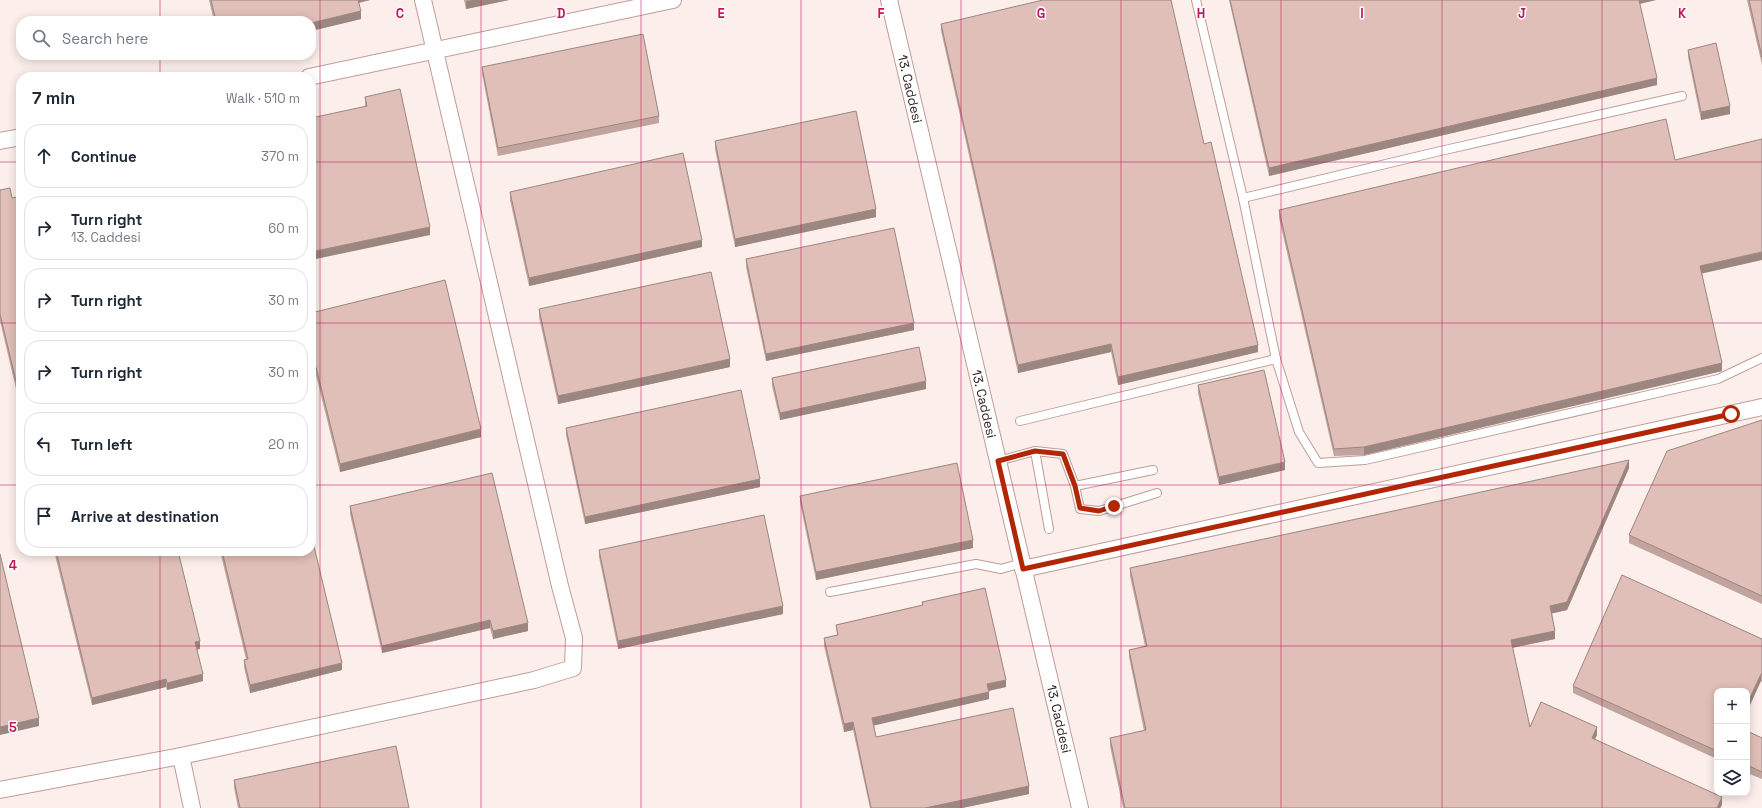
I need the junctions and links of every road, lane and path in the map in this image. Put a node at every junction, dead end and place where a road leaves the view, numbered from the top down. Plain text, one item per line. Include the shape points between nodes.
1 (423, 0) edge
2 (673, 0) edge
3 (889, 0) edge
4 (1196, 0) edge
5 (435, 51) junction
6 (316, 76) edge
7 (1682, 96) dead end
8 (16, 138) edge
9 (0, 141) edge
10 (1243, 198) junction
11 (1762, 358) edge
12 (1276, 359) junction
13 (1762, 407) edge
14 (1020, 421) dead end
15 (1035, 451) junction
16 (998, 461) junction
17 (1153, 470) dead end
18 (1075, 486) junction
19 (1157, 493) dead end
20 (1049, 529) dead end
21 (1022, 566) junction
22 (830, 592) dead end
23 (181, 756) junction
24 (0, 790) edge
25 (192, 808) edge
26 (1080, 808) edge

1 - 5 street
2 - 5 street
3 - 16 street, 13. Caddesi
4 - 10 lane
5 - 6 street
5 - 23 street via 574,638 572,668 534,680
7 - 10 lane
8 - 9 street
10 - 12 lane
11 - 12 lane via 1718,379 1672,390 1364,460 1318,464 1299,432
12 - 14 lane
13 - 21 street
15 - 16 lane
15 - 18 lane via 1063,454
15 - 20 lane
16 - 21 street, 13. Caddesi
17 - 18 lane
18 - 19 lane via 1080,508 1099,511
21 - 22 lane via 1001,568 976,564
21 - 26 street, 13. Caddesi
23 - 24 street
23 - 25 street

